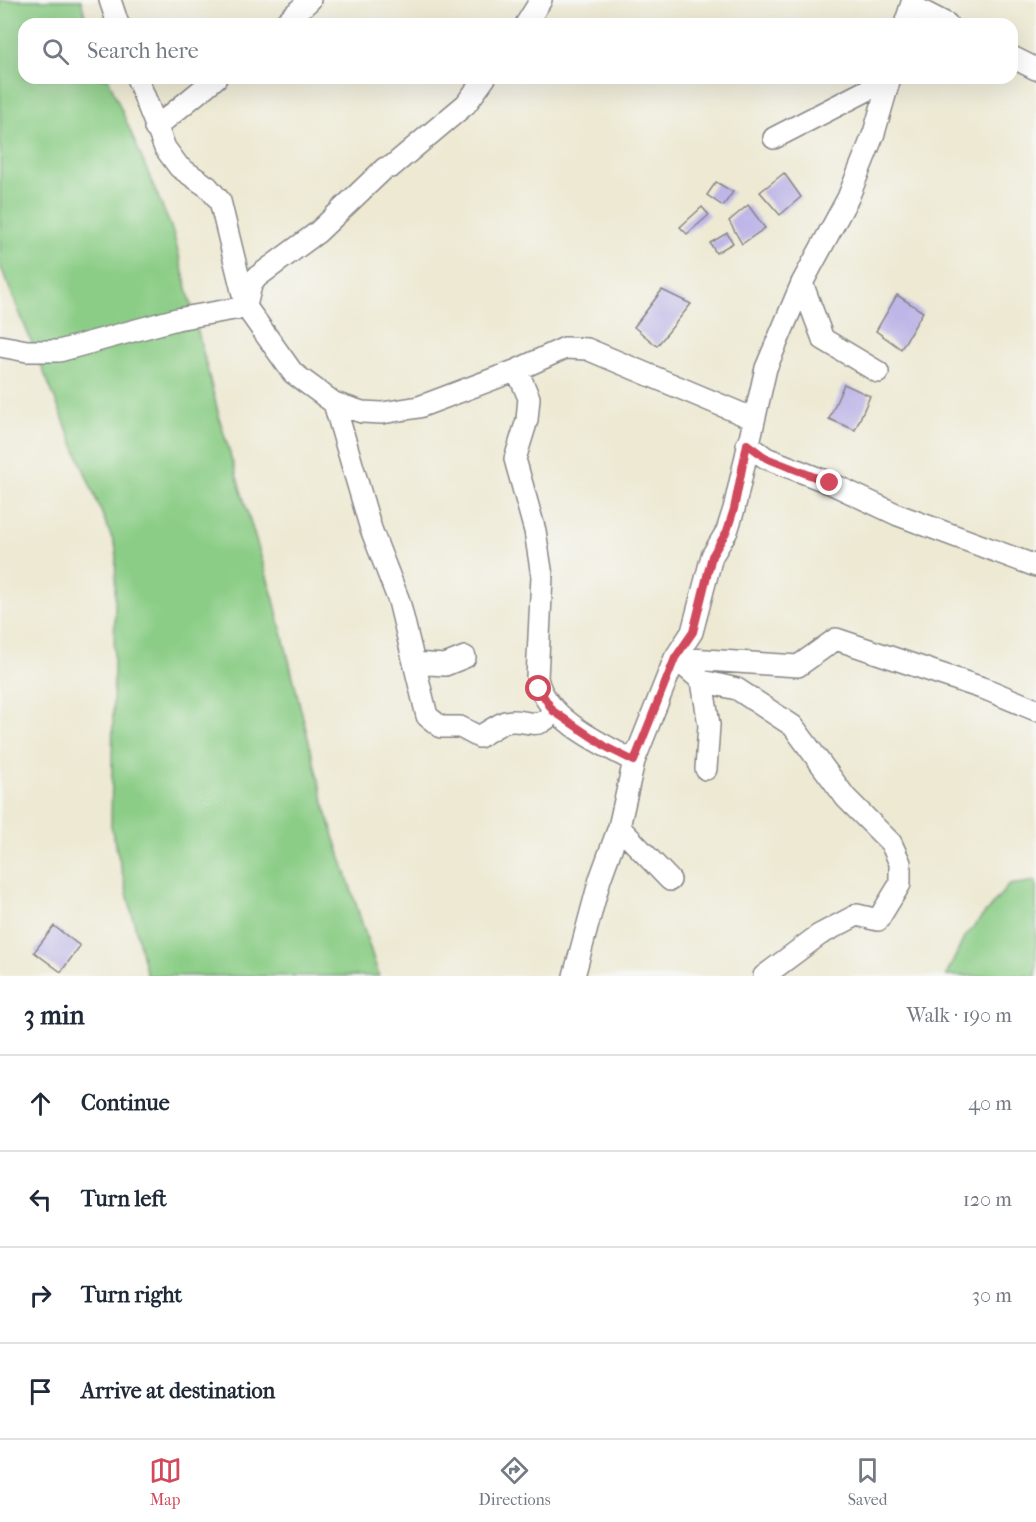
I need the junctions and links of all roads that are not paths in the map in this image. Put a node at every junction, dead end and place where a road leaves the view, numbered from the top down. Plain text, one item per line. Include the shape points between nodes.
1 (110, 0) edge
2 (310, 0) edge
3 (541, 0) edge
4 (913, 0) edge
5 (116, 18) edge
6 (290, 18) edge
7 (530, 18) edge
8 (907, 18) edge
9 (935, 18) edge
10 (1018, 60) edge
11 (1036, 69) edge
12 (139, 84) edge
13 (209, 84) edge
14 (481, 84) edge
15 (879, 84) edge
16 (888, 84) edge
17 (155, 128) junction
18 (774, 138) dead end
19 (802, 283) junction
20 (246, 307) junction
21 (0, 346) edge
22 (517, 370) junction
23 (878, 372) dead end
24 (334, 403) junction
25 (754, 419) junction
26 (747, 444) junction
27 (1036, 566) edge
28 (465, 657) dead end
29 (675, 658) junction
30 (414, 663) junction
31 (702, 681) junction
32 (1036, 710) edge
33 (553, 711) junction
34 (634, 761) junction
35 (706, 769) dead end
36 (619, 827) junction
37 (670, 880) dead end
38 (574, 976) edge
39 (764, 976) edge

1 - 5 street
2 - 6 street
3 - 7 street
4 - 8 street
4 - 9 street via 914,7
10 - 11 street
12 - 17 street
13 - 17 street
14 - 20 street via 466,104 385,168 318,232 256,277
15 - 18 street
16 - 19 street via 874,133 848,198
17 - 20 street via 178,167 208,187 220,201
19 - 23 street via 823,339
19 - 25 street via 766,368
20 - 21 street via 177,319 59,351
20 - 24 street via 293,373
22 - 24 street via 419,407 382,413 362,412
22 - 25 street via 565,348 587,349
22 - 33 street via 529,398 527,420 514,459 535,531 542,576 537,678
24 - 30 street via 371,529 399,601
25 - 26 street
26 - 27 street via 766,458 898,515
26 - 29 street via 727,531 712,556 693,632
28 - 30 street via 445,665
29 - 31 street
29 - 32 street via 798,666 836,639
29 - 34 street
30 - 33 street via 427,716 441,727 460,727 479,737 507,722 538,724
31 - 35 street via 709,725
31 - 39 street via 737,689 793,726 846,798 891,843 900,863 900,884 878,920 857,915 819,935
33 - 34 street
34 - 36 street
36 - 37 street
36 - 38 street via 600,879

